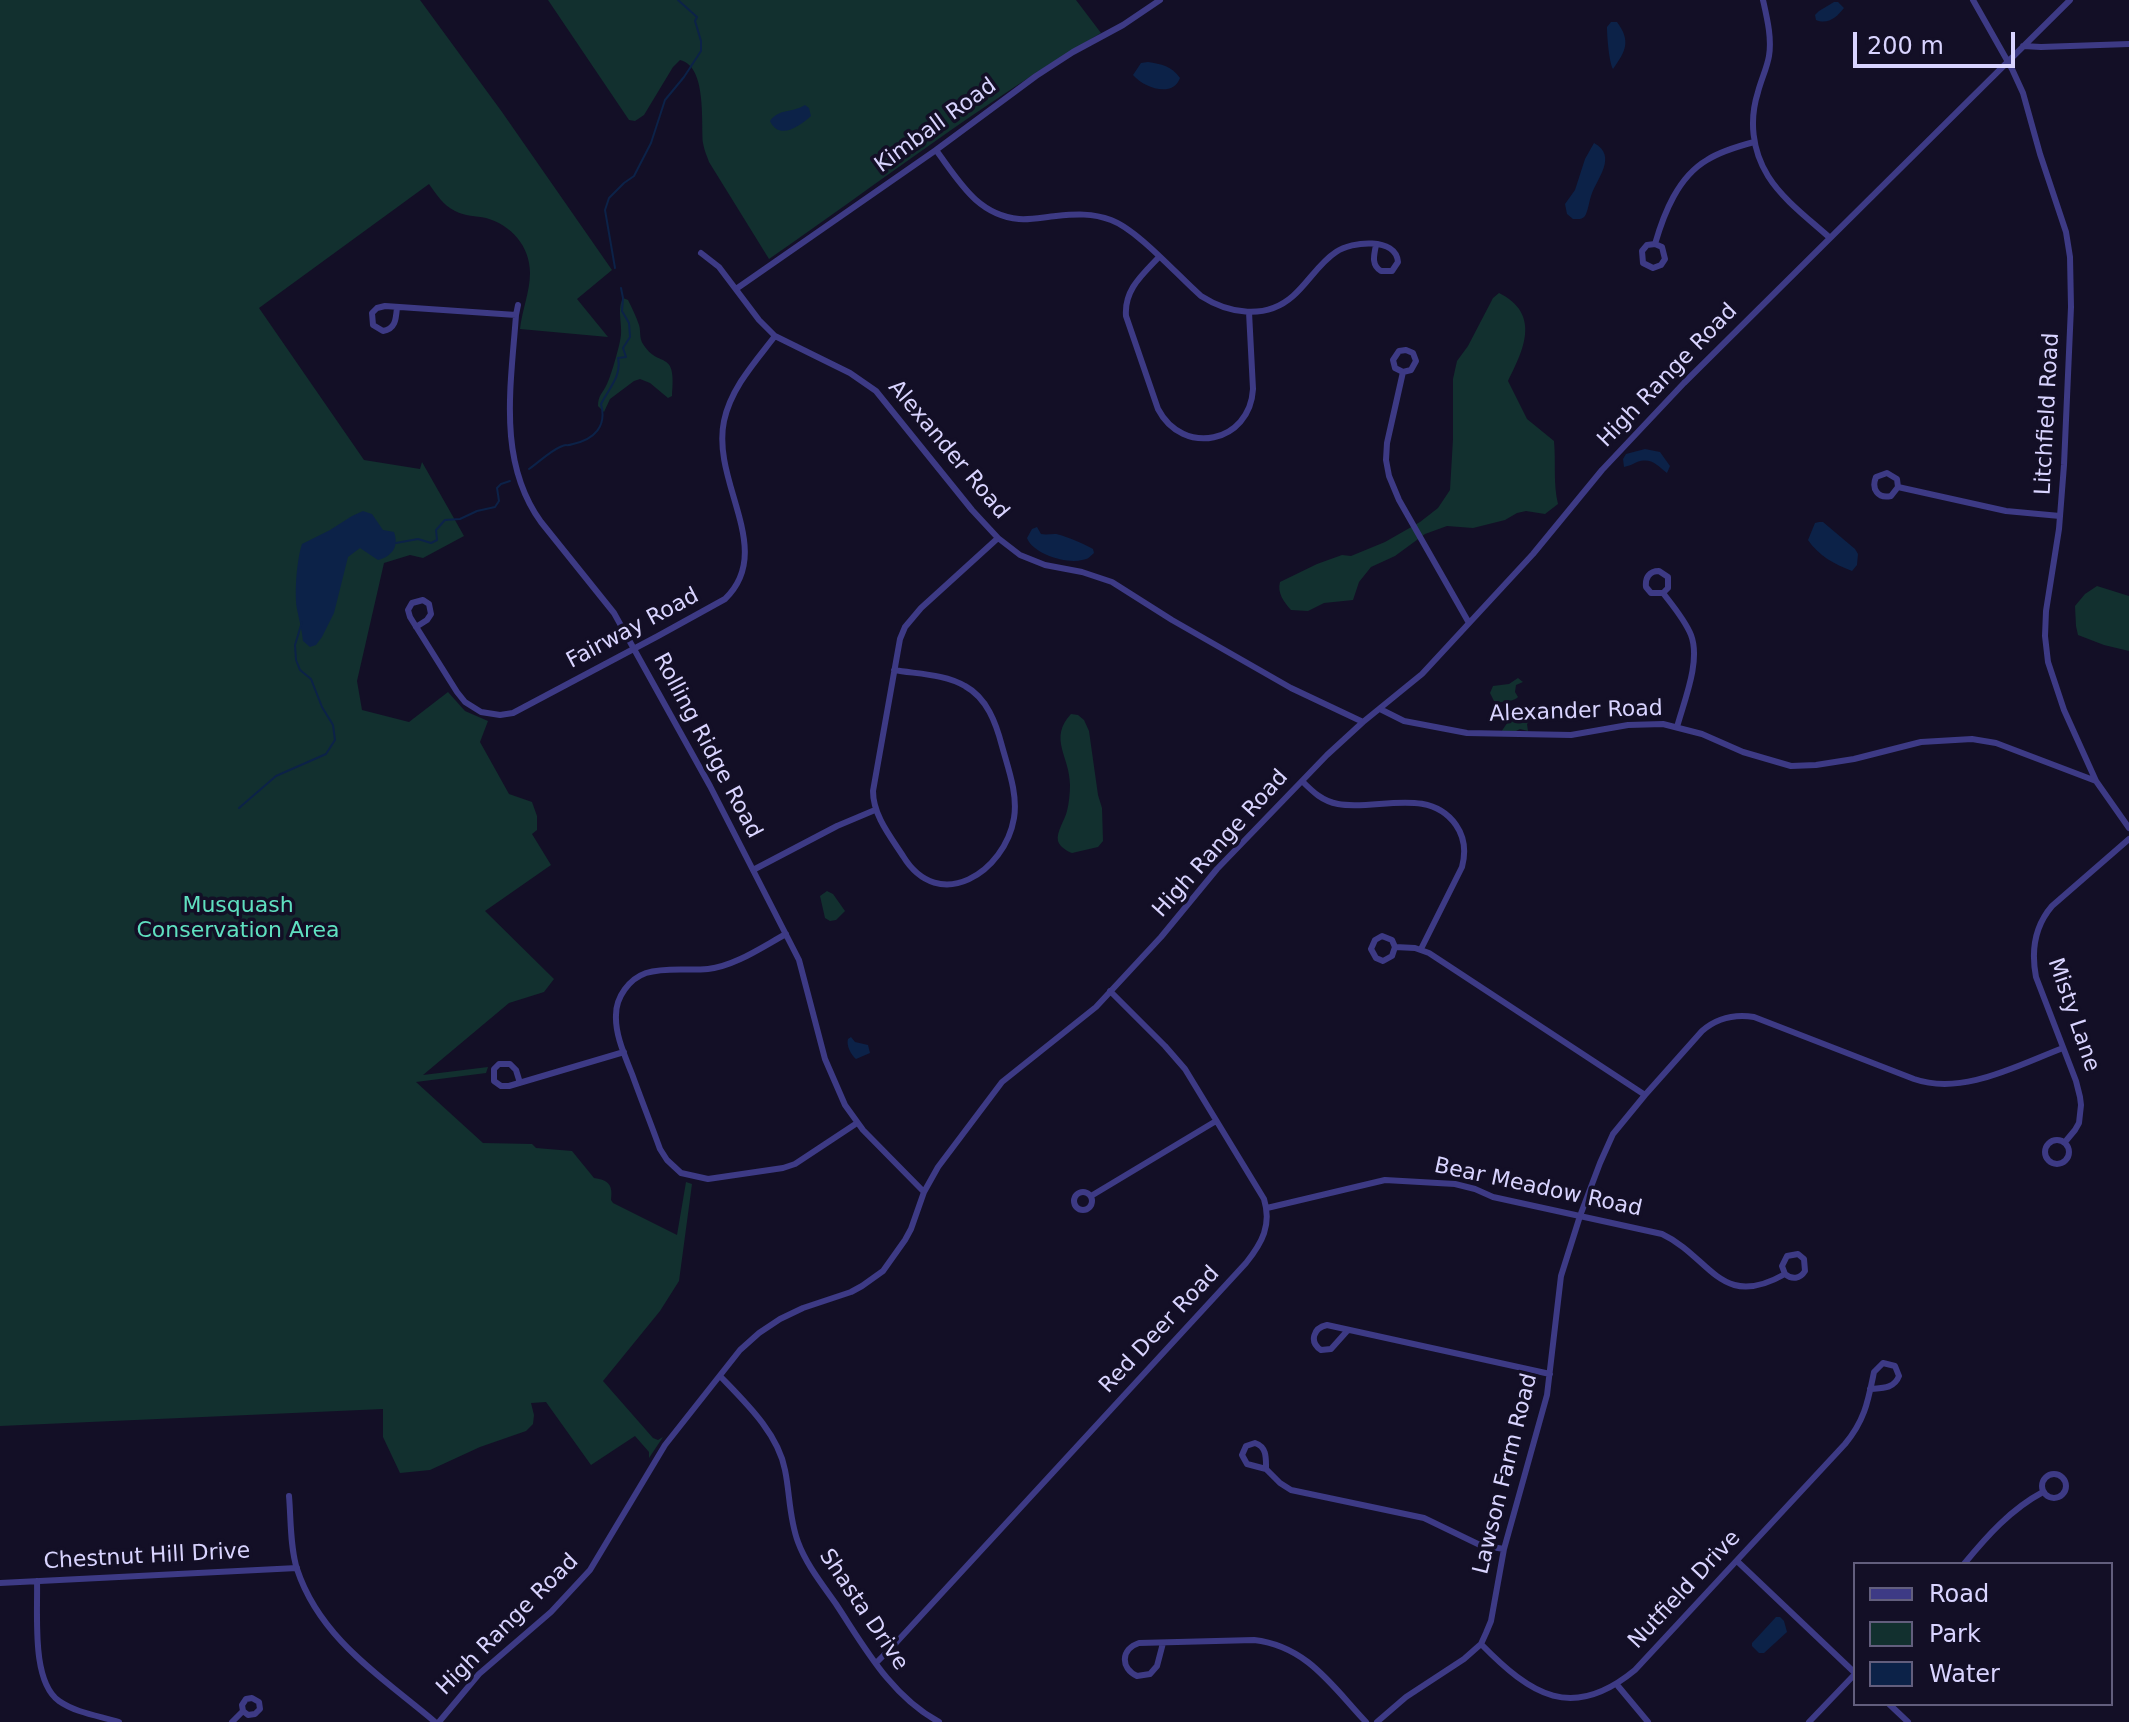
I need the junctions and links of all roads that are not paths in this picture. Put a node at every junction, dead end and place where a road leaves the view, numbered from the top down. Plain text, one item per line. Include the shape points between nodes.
1 (1159, 0) edge
2 (1763, 0) edge
3 (1973, 0) edge
4 (2070, 0) edge
5 (2129, 44) edge
6 (2023, 46) junction
7 (2007, 61) junction
8 (1754, 142) junction
9 (936, 150) junction
10 (1830, 238) junction
11 (1655, 244) junction
12 (1376, 245) junction
13 (701, 253) dead end
14 (1159, 257) junction
15 (736, 289) junction
16 (518, 305) dead end
17 (397, 307) junction
18 (1249, 312) junction
19 (516, 315) junction
20 (775, 336) junction
21 (1403, 372) dead end
22 (1898, 487) junction
23 (2060, 516) junction
24 (998, 538) junction
25 (1663, 593) junction
26 (1469, 623) junction
27 (416, 627) junction
28 (634, 649) junction
29 (894, 670) junction
30 (1380, 709) junction
31 (1363, 722) junction
32 (1677, 727) junction
33 (1302, 781) junction
34 (2096, 781) junction
35 (875, 810) junction
36 (2129, 828) edge
37 (2129, 839) edge
38 (753, 870) junction
39 (786, 934) junction
40 (1395, 947) junction
41 (1421, 949) junction
42 (1110, 991) junction
43 (2063, 1048) junction
44 (624, 1052) junction
45 (520, 1083) junction
46 (1645, 1095) junction
47 (1216, 1121) junction
48 (857, 1123) junction
49 (2065, 1142) junction
50 (924, 1192) junction
51 (1091, 1196) dead end
52 (1267, 1208) junction
53 (1580, 1216) junction
54 (1785, 1274) junction
55 (1348, 1330) junction
56 (1550, 1374) junction
57 (720, 1376) junction
58 (1870, 1389) junction
59 (1266, 1469) junction
60 (2043, 1492) junction
61 (289, 1496) dead end
62 (1504, 1549) junction
63 (1737, 1561) junction
64 (1966, 1562) edge
65 (297, 1568) junction
66 (37, 1581) junction
67 (0, 1583) edge
68 (1163, 1643) junction
69 (1481, 1644) junction
70 (876, 1663) junction
71 (1853, 1671) edge
72 (1853, 1675) edge
73 (1618, 1686) junction
74 (1891, 1706) edge
75 (243, 1711) dead end
76 (119, 1722) edge
77 (232, 1722) edge
78 (437, 1722) edge
79 (939, 1722) edge
80 (1366, 1722) edge
81 (1377, 1722) edge
82 (1648, 1722) edge
83 (1809, 1722) edge
84 (1908, 1722) edge

1 - 9 street, Kimball Road via 1050,67
2 - 8 street via 1770,51 1753,113
3 - 7 street, Litchfield Road
4 - 6 street, High Range Road
5 - 6 street
6 - 7 street, High Range Road
7 - 10 street, High Range Road
7 - 23 street, Litchfield Road via 2023,93 2069,244
8 - 10 street via 1777,188
8 - 11 street via 1709,158 1690,174 1663,217
9 - 14 street via 968,193 994,213 1027,219 1093,215 1125,227
9 - 15 street, Kimball Road
10 - 26 street, High Range Road via 1626,444
11 - 11 street via 1647,245 1641,255 1653,268 1665,255
12 - 12 street via 1397,254 1392,271 1375,266
12 - 18 street via 1340,249 1286,301
13 - 15 street, Alexander Road
14 - 18 street via 1212,303
14 - 18 street via 1129,293 1126,316 1158,409 1179,432 1217,437 1246,414 1253,389
15 - 20 street, Alexander Road
16 - 19 street, Rolling Ridge Road
17 - 17 street via 374,310 375,328 391,328
17 - 19 street
19 - 28 street, Rolling Ridge Road via 509,428 518,477 533,512 607,604
20 - 24 street, Alexander Road via 872,387
20 - 28 street, Fairway Road via 740,383 723,424 724,463 745,541 742,574 720,602
21 - 26 street via 1386,460 1392,485
22 - 22 street via 1895,494 1883,497 1876,493 1876,477 1887,473 1897,479
22 - 23 street via 2006,511
23 - 34 street, Litchfield Road via 2045,649 2064,710
24 - 29 street via 912,616 902,633
24 - 31 street, Alexander Road via 1033,562 1112,582 1291,688
25 - 25 street via 1668,577 1651,572 1645,583 1648,590
25 - 32 street via 1688,627 1695,649
26 - 30 street, High Range Road via 1422,674
27 - 27 street via 408,610 423,600 431,614
27 - 28 street, Fairway Road via 465,702 493,715 524,708
28 - 38 street, Rolling Ridge Road
29 - 35 street via 873,791
29 - 35 street via 953,680 982,699 998,729 1014,817 1007,841 989,866 973,878 945,885 911,869
30 - 31 street, High Range Road
30 - 32 street, Alexander Road via 1404,721 1467,733 1571,735 1650,723
31 - 33 street, High Range Road
32 - 34 street, Alexander Road via 1791,766 1841,762 1921,742 1984,740
33 - 41 street via 1331,802 1419,803 1438,808 1456,825 1465,854 1462,867
33 - 42 street, High Range Road
34 - 36 street, Litchfield Road
35 - 38 street
37 - 43 street, Misty Lane via 2052,906 2039,926 2033,964
38 - 39 street, Rolling Ridge Road
39 - 44 street via 718,967 655,971 637,978 616,1009
39 - 48 street, Rolling Ridge Road via 799,960 829,1070
40 - 40 street via 1383,961 1371,949 1382,936
40 - 41 street
41 - 46 street
42 - 47 street via 1185,1069
42 - 50 street, High Range Road via 1002,1082
43 - 46 street, Lawson Farm Road via 1965,1083 1933,1085 1760,1019 1736,1016 1707,1027
43 - 49 street, Misty Lane via 2081,1105 2079,1123
44 - 45 street
44 - 48 street via 660,1149 688,1176 708,1179 783,1168
45 - 45 street via 501,1086 494,1081 494,1069 510,1064
46 - 53 street, Lawson Farm Road via 1607,1145
47 - 51 street
47 - 52 street
48 - 50 street, Rolling Ridge Road
49 - 49 street, Misty Lane via 2069,1157 2052,1163 2045,1153 2047,1145 2057,1139
50 - 57 street, High Range Road via 911,1229 883,1271 851,1292 769,1326
52 - 53 street, Bear Meadow Road via 1385,1180 1427,1181 1463,1185
52 - 70 street, Red Deer Road via 1264,1237 1246,1263
53 - 54 street, Bear Meadow Road via 1662,1234 1717,1277 1741,1287
53 - 56 street, Lawson Farm Road via 1561,1276
54 - 54 street, Bear Meadow Road via 1800,1277 1804,1259 1787,1256
55 - 55 street via 1323,1326 1315,1332 1314,1342 1329,1350
55 - 56 street
56 - 62 street, Lawson Farm Road
57 - 70 street, Shasta Drive via 777,1446 801,1550
57 - 78 street, High Range Road via 665,1445 590,1570 479,1674
58 - 58 street, Nutfield Drive via 1879,1365 1895,1366 1895,1384
58 - 63 street, Nutfield Drive via 1866,1411 1852,1436
59 - 59 street via 1262,1446 1246,1446 1245,1462
59 - 62 street via 1298,1492 1424,1518 1480,1545
60 - 60 street via 2060,1497 2067,1488 2063,1476 2046,1476
60 - 64 street via 2025,1501
61 - 65 street
62 - 69 street, Lawson Farm Road via 1491,1621
63 - 71 street
63 - 73 street, Nutfield Drive
65 - 66 street, Chestnut Hill Drive
65 - 78 street via 315,1607 341,1643
66 - 67 street, Chestnut Hill Drive
66 - 76 street via 39,1659 45,1684 66,1705
68 - 68 street via 1150,1674 1140,1677 1128,1671 1125,1658 1132,1646
68 - 80 street via 1254,1640 1285,1647 1312,1664
69 - 73 street, Nutfield Drive via 1534,1692 1557,1702 1589,1700
69 - 81 street
70 - 79 street, Shasta Drive via 903,1697
72 - 83 street
73 - 82 street
74 - 84 street
75 - 77 street

